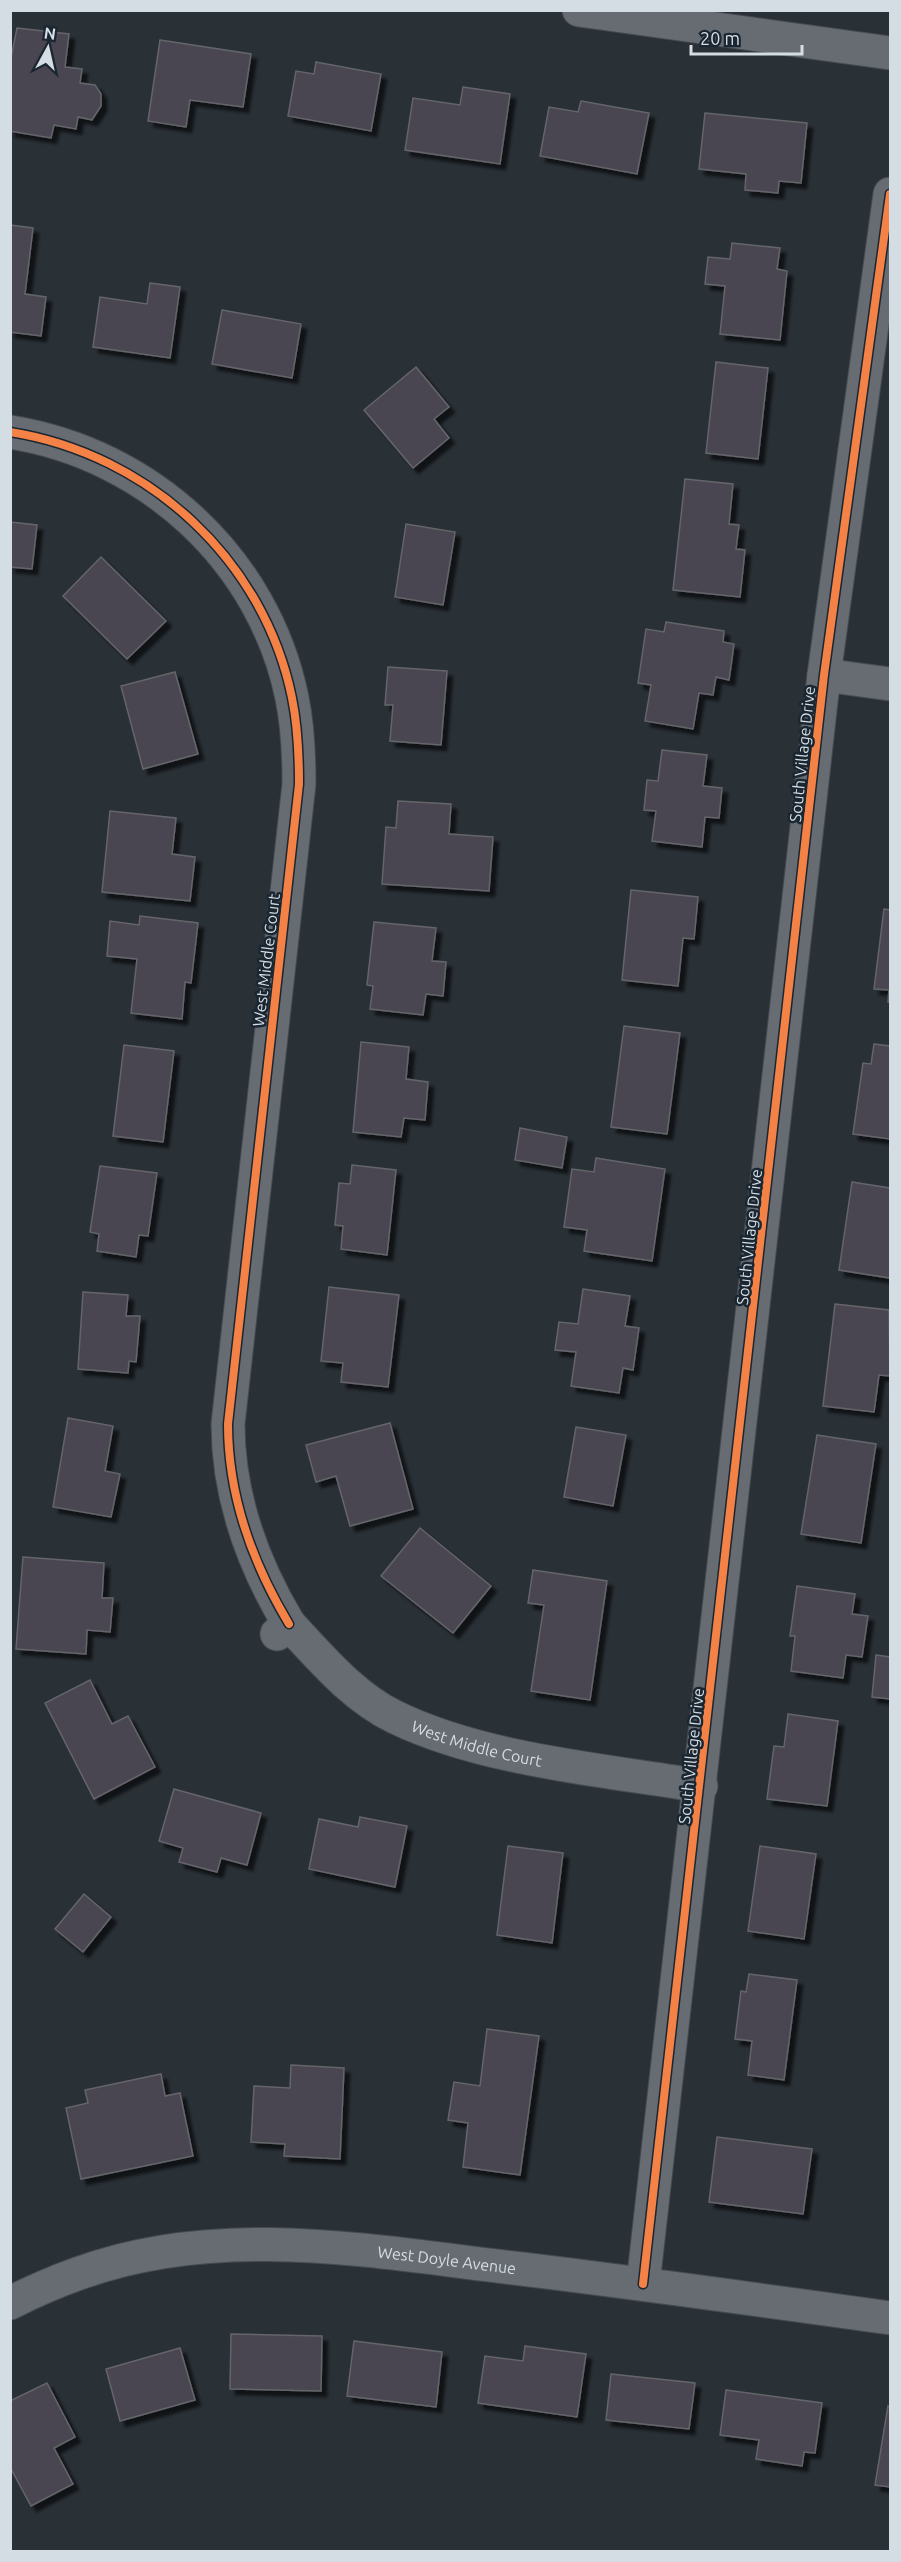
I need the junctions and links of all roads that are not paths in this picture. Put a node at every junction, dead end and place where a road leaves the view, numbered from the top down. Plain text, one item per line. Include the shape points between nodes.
1 (579, 10) edge
2 (891, 53) edge
3 (891, 194) edge
4 (10, 432) edge
5 (824, 675) junction
6 (891, 684) edge
7 (701, 1786) junction
8 (643, 2284) junction
9 (10, 2302) edge
10 (891, 2318) edge

1 - 2 street
3 - 5 street, South Village Drive
4 - 7 street, West Middle Court via 56,442 126,471 231,552 267,624 292,696 298,732 299,784 228,1424 229,1459 244,1528 283,1629 394,1717 481,1749
5 - 6 street
5 - 7 street, South Village Drive
7 - 8 street, South Village Drive
8 - 9 street, West Doyle Avenue via 364,2250 236,2244 134,2258 78,2273
8 - 10 street, West Doyle Avenue

